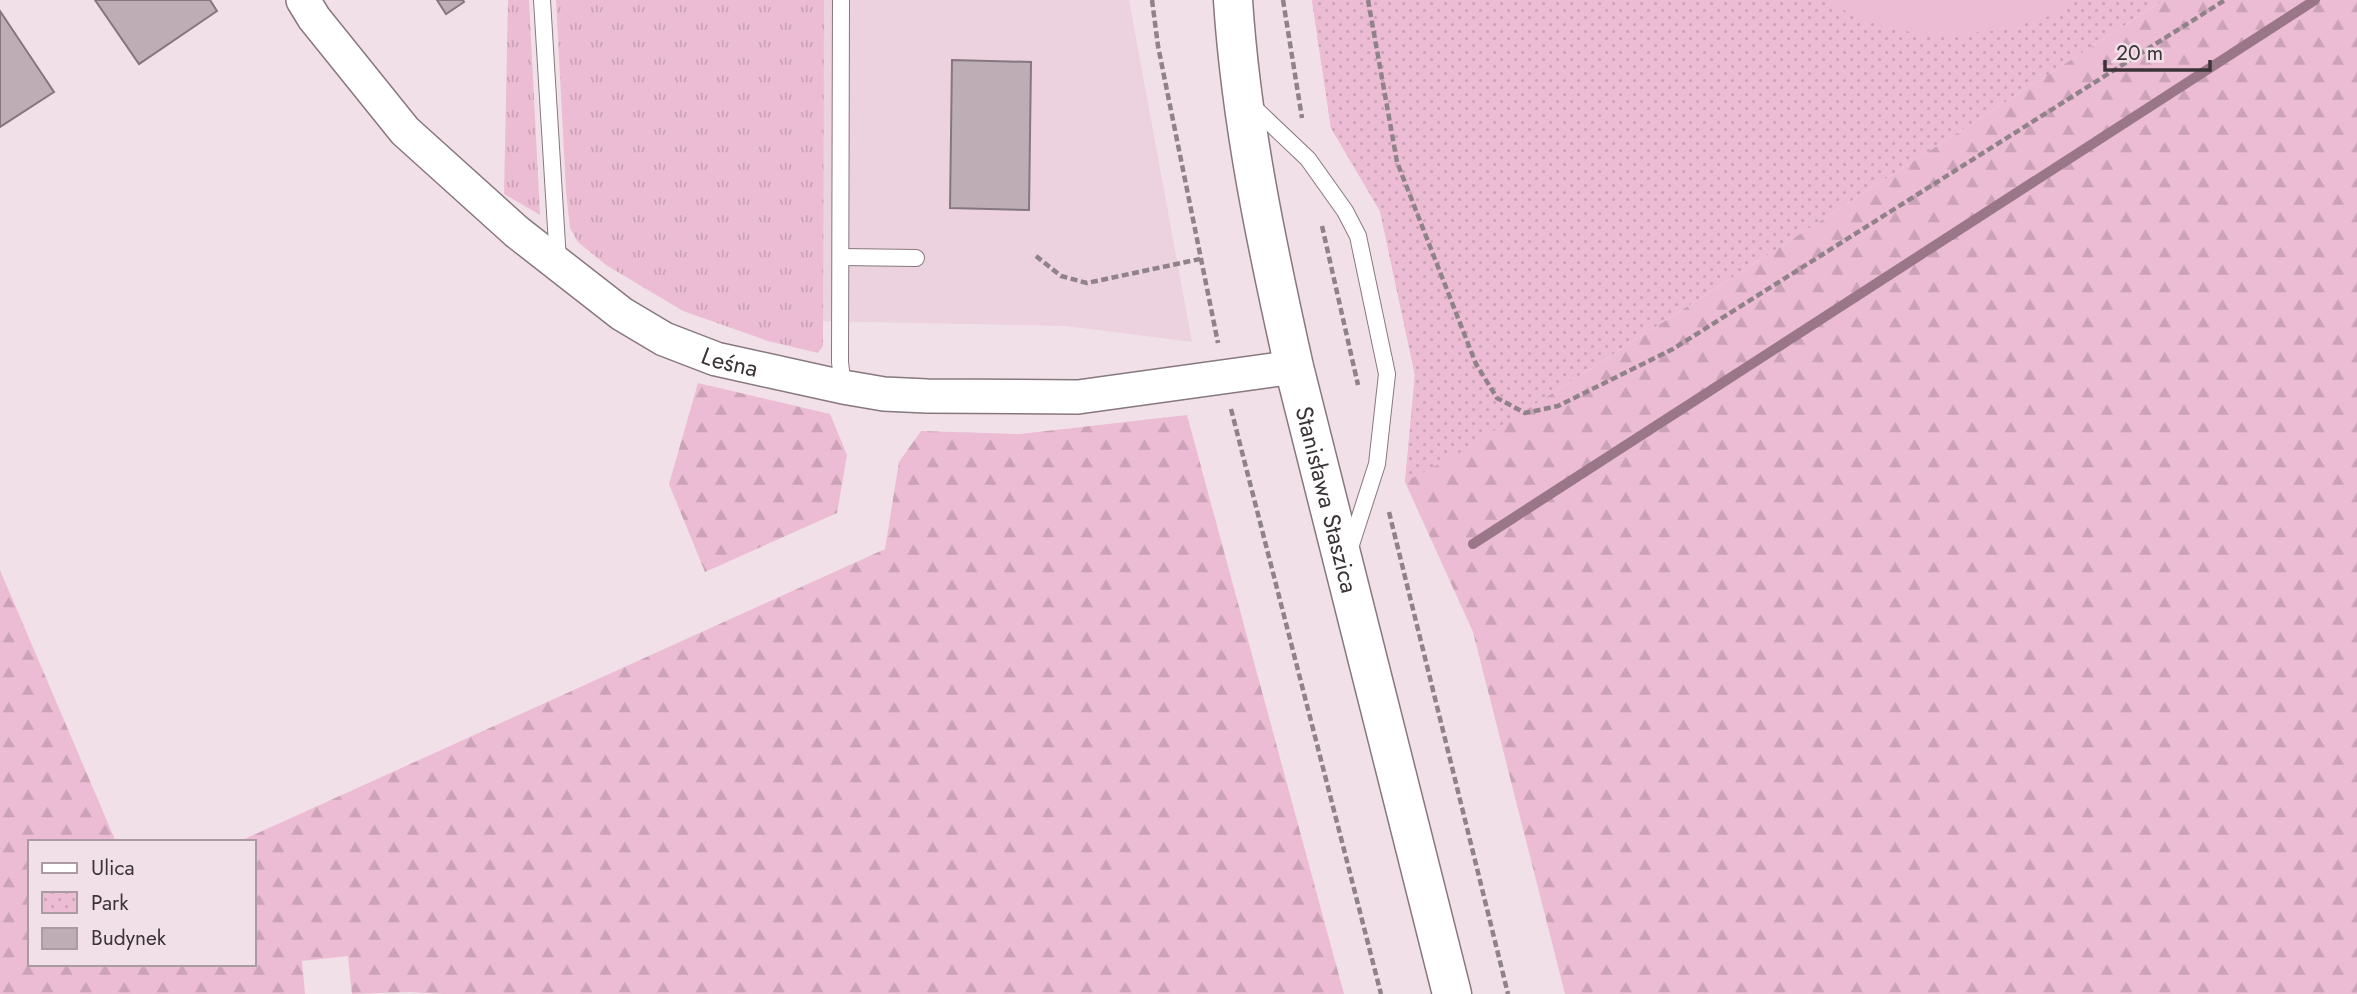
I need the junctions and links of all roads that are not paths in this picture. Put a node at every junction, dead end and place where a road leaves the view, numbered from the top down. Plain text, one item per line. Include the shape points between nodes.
1 (303, 0) edge
2 (541, 0) edge
3 (841, 0) edge
4 (1233, 0) edge
5 (1244, 99) junction
6 (841, 257) junction
7 (916, 258) dead end
8 (558, 263) junction
9 (1294, 367) junction
10 (843, 387) junction
11 (1344, 566) junction
12 (1452, 994) edge

1 - 8 street, Leśna via 405,131
2 - 8 lane
3 - 6 lane
4 - 5 main road, Stanisława Staszica
5 - 9 main road, Stanisława Staszica
5 - 11 lane via 1308,159 1358,236 1387,374 1377,464
6 - 7 lane
6 - 10 lane
8 - 10 street, Leśna via 622,314 664,339 716,359
9 - 10 street, Leśna via 1079,397 927,396
9 - 11 main road, Stanisława Staszica
11 - 12 main road, Stanisława Staszica

